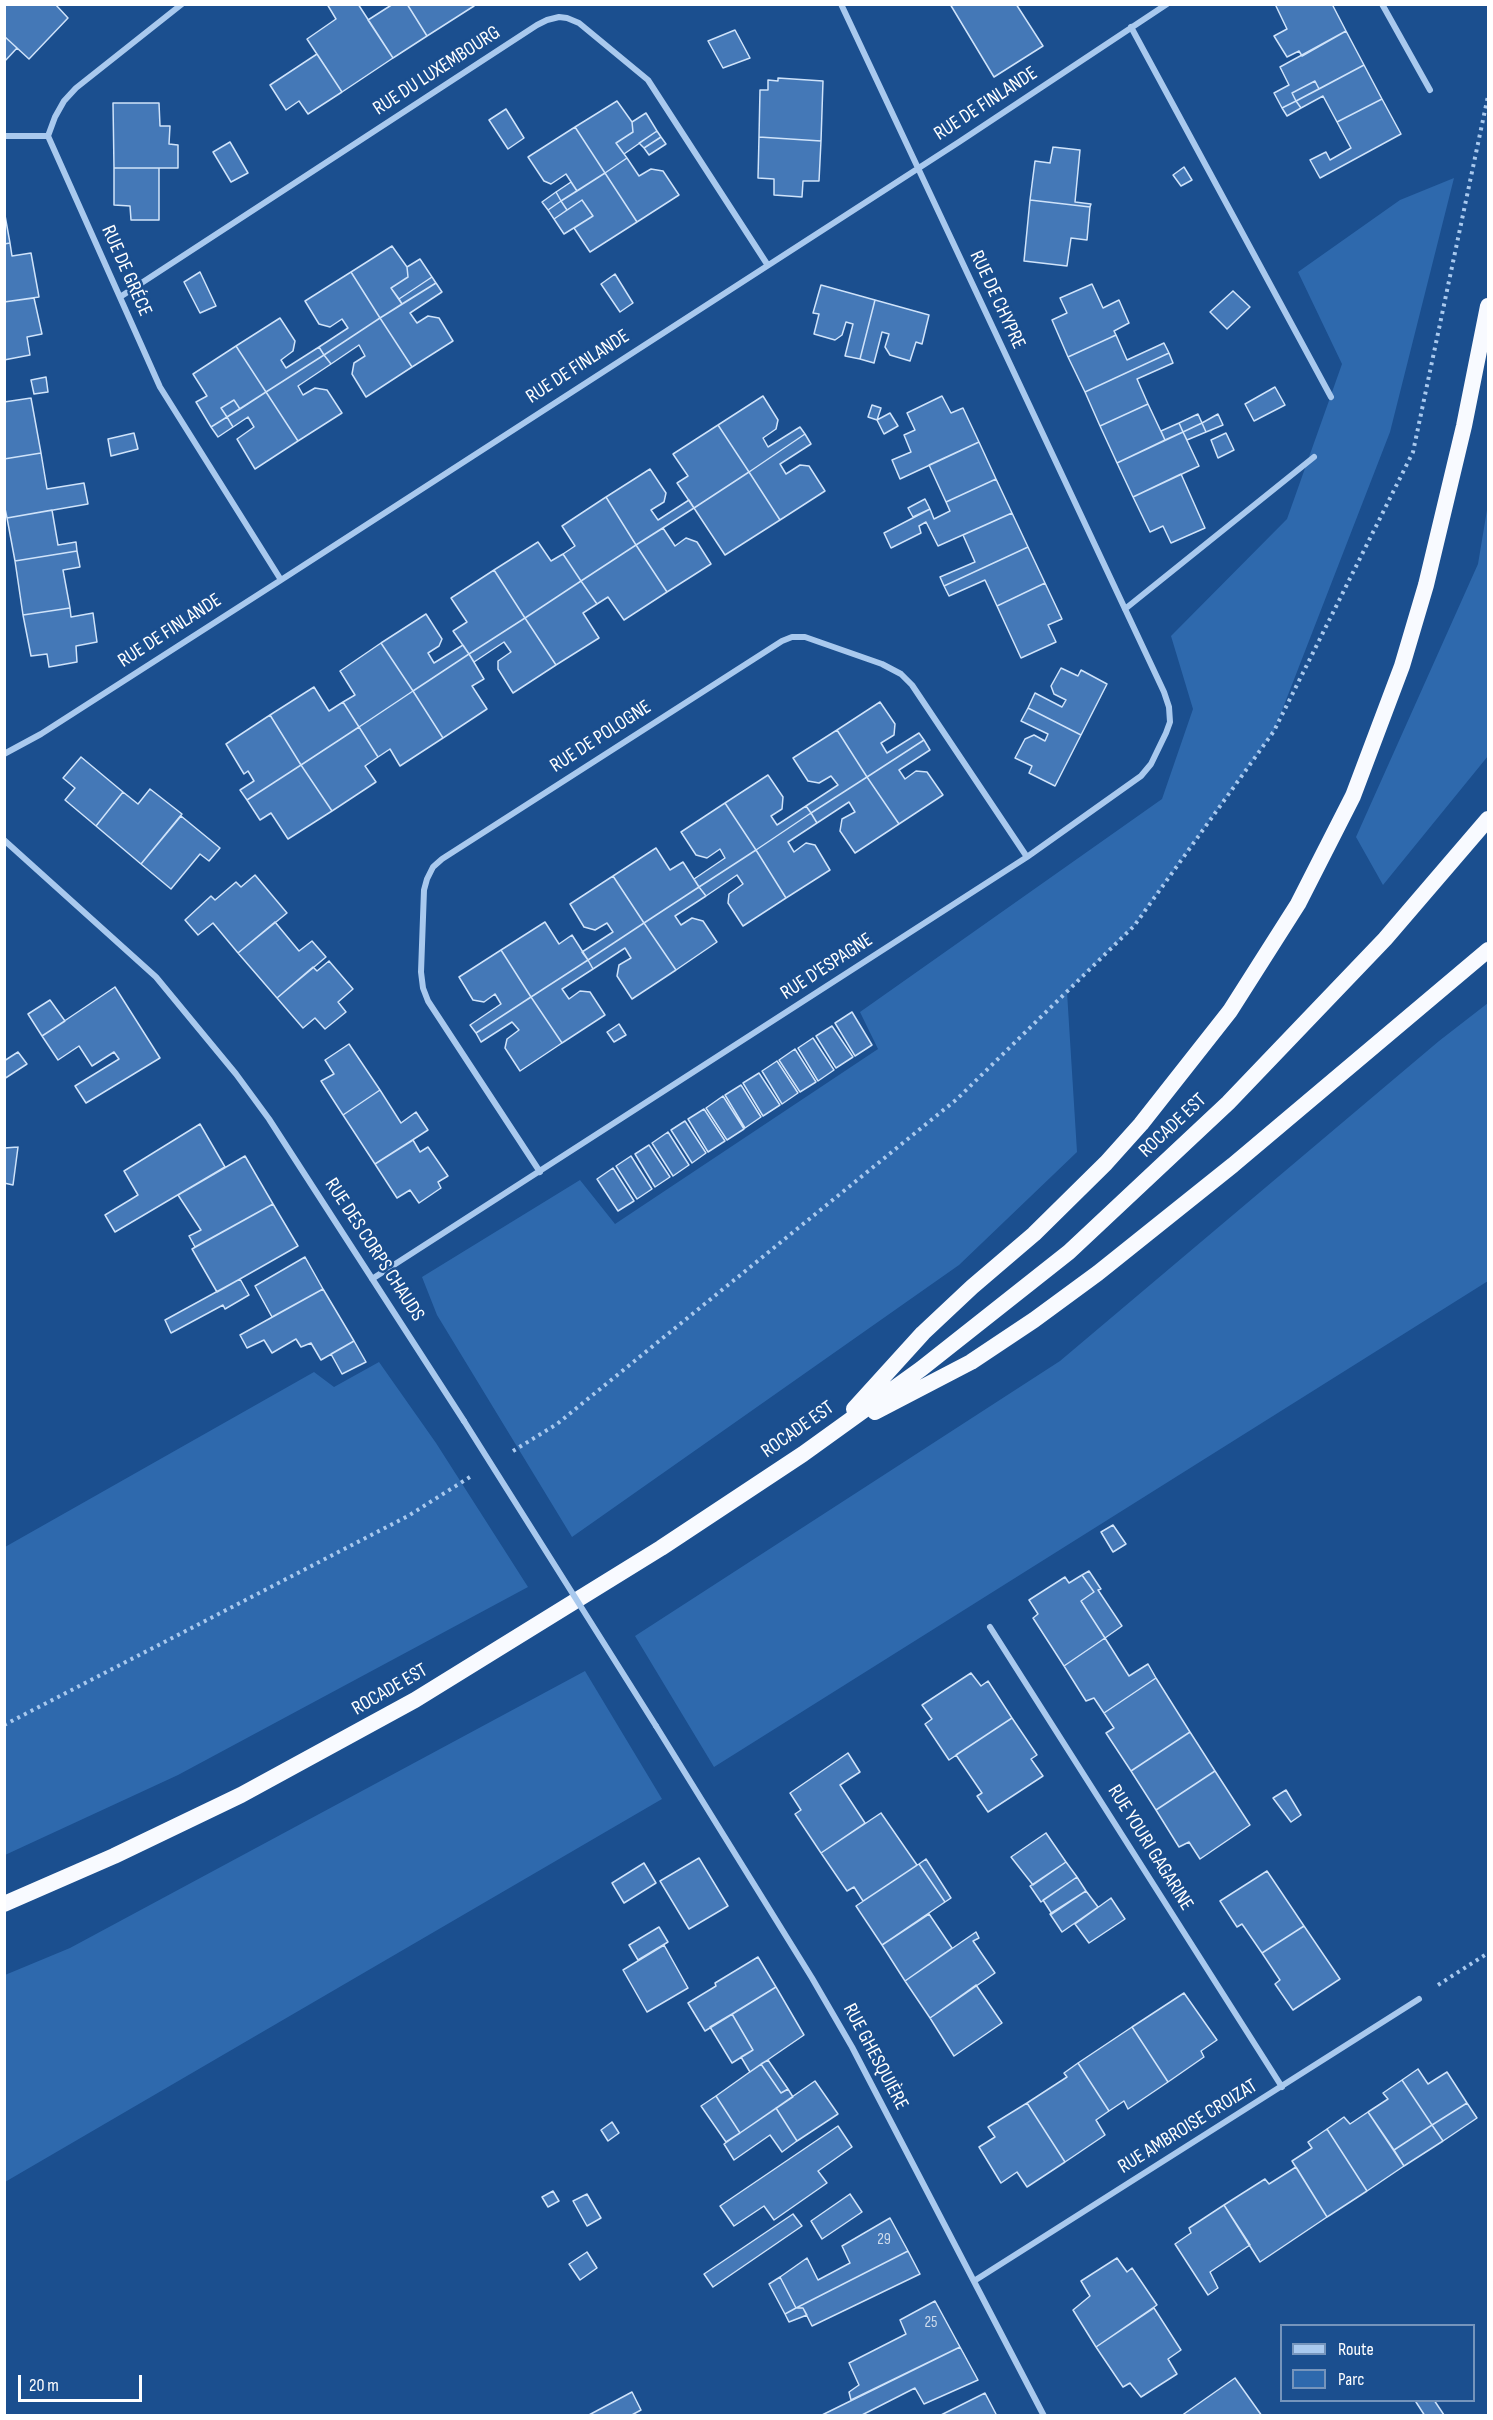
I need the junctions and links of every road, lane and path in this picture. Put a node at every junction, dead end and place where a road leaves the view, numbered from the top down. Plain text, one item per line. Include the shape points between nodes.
1 (182, 4) edge
2 (841, 4) edge
3 (1167, 4) edge
4 (1382, 4) edge
5 (1131, 27) junction
6 (1430, 90) dead end
7 (1488, 96) edge
8 (4, 136) edge
9 (48, 136) junction
10 (917, 169) junction
11 (766, 264) junction
12 (120, 297) junction
13 (1488, 306) edge
14 (1332, 397) dead end
15 (1314, 457) dead end
16 (281, 580) junction
17 (1125, 609) junction
18 (4, 754) edge
19 (1488, 819) edge
20 (4, 840) edge
21 (1027, 857) junction
22 (1488, 950) edge
23 (540, 1172) junction
24 (372, 1279) junction
25 (831, 1434) junction
26 (507, 1455) dead end
27 (477, 1473) dead end
28 (990, 1627) dead end
29 (4, 1725) edge
30 (656, 1726) joint
31 (4, 1904) edge
32 (1488, 1953) edge
33 (1419, 1999) joint
34 (1282, 2087) junction
35 (974, 2281) junction
36 (1044, 2415) edge

1 - 9 street via 76,88 64,101
2 - 10 street, RUE DE CHYPRE
3 - 5 street, RUE DE FINLANDE
4 - 6 street
5 - 10 street, RUE DE FINLANDE
5 - 14 street
7 - 26 path via 1413,452 1274,731 1134,926 957,1099 557,1424
8 - 9 street
9 - 12 street, RUE DE GRÉCE
10 - 11 street, RUE DE FINLANDE
10 - 17 street, RUE DE CHYPRE
11 - 12 street, RUE DU LUXEMBOURG via 648,80 579,23 559,17 537,25
11 - 16 street, RUE DE FINLANDE
12 - 16 street, RUE DE GRÉCE via 160,387
13 - 25 highway via 1464,426 1402,666 1353,796 1298,904 1230,1011 1141,1124 1042,1227 924,1333
15 - 17 street
16 - 18 street, RUE DE FINLANDE
17 - 21 street, RUE D'ESPAGNE via 1169,707 1166,734 1141,776
19 - 25 highway, ROCADE EST via 1338,988 1228,1103 1118,1207 1013,1297
20 - 24 street, RUE DES CORPS CHAUDS via 156,977 269,1119
21 - 23 street, RUE D'ESPAGNE
21 - 23 street, RUE DE POLOGNE via 902,674 805,637 792,637 442,859 433,867 424,890 423,988 428,1002
22 - 25 highway via 1233,1165 1080,1287 971,1362
23 - 24 street, RUE D'ESPAGNE
24 - 30 street, RUE DES CORPS CHAUDS, bridge
25 - 31 highway, ROCADE EST via 661,1548 416,1700 200,1815
27 - 29 path via 408,1516
28 - 34 street, RUE YOURI GAGARINE
30 - 35 street, RUE GHESQUIÈRE via 830,2010
32 - 33 path
33 - 34 street, RUE AMBROISE CROIZAT
34 - 35 street, RUE AMBROISE CROIZAT
35 - 36 street, RUE GHESQUIÈRE

